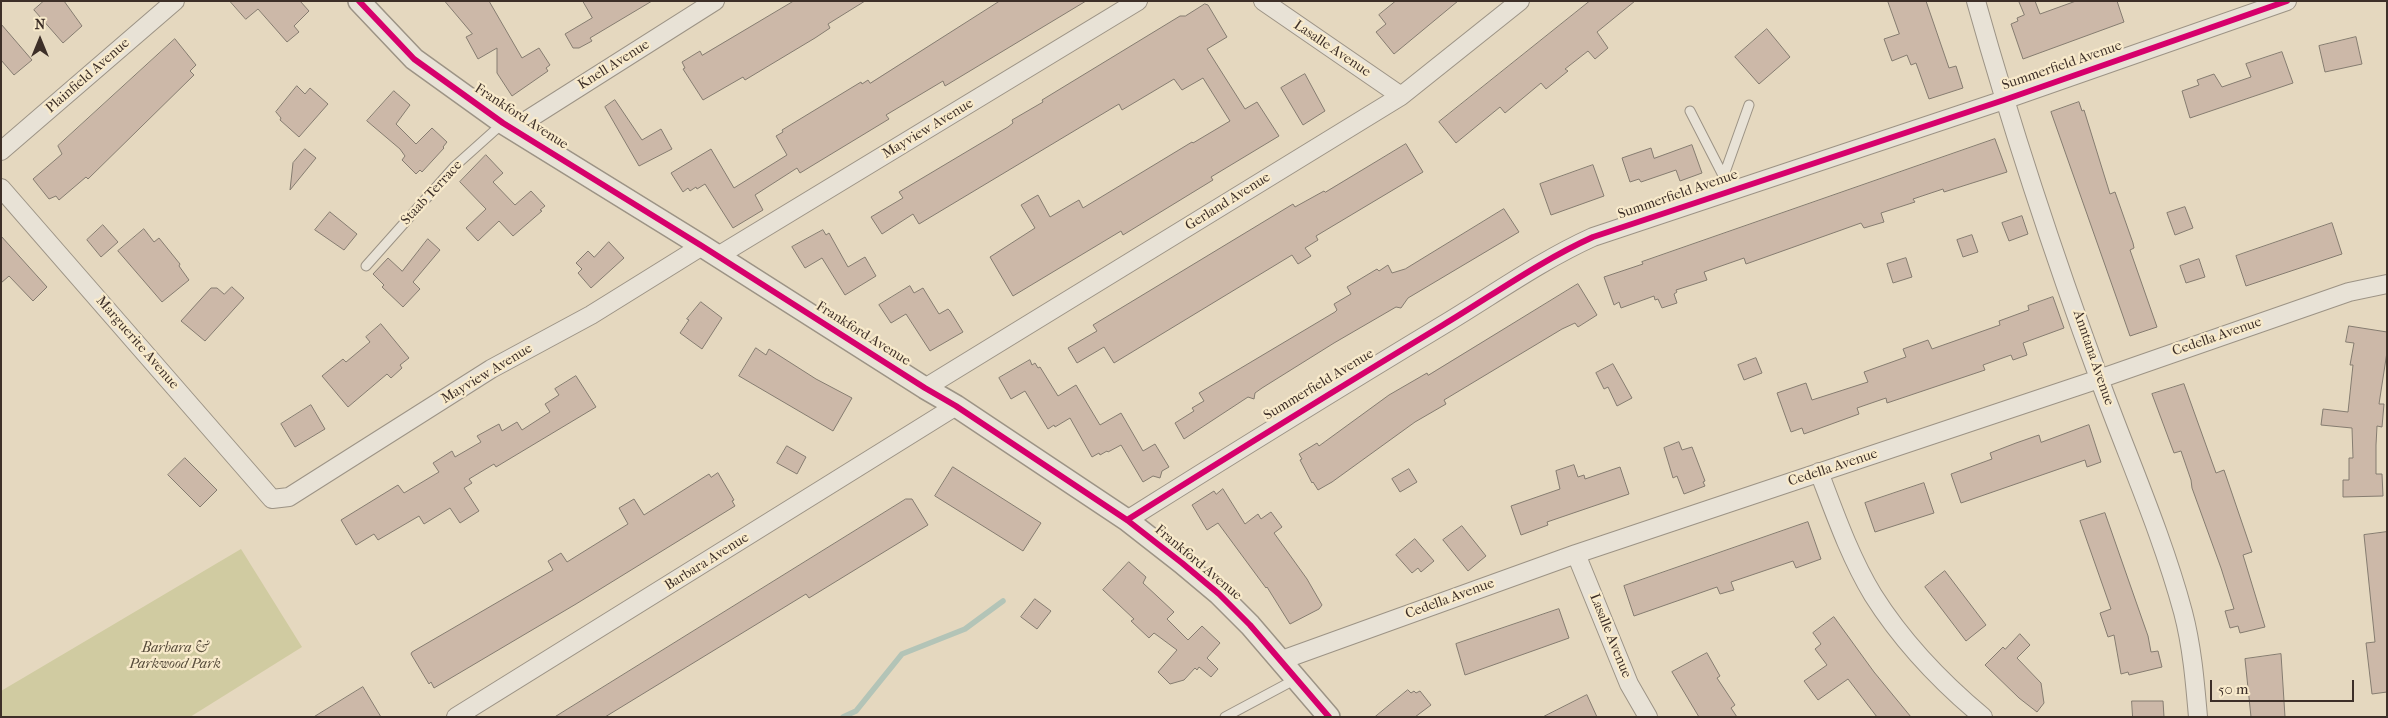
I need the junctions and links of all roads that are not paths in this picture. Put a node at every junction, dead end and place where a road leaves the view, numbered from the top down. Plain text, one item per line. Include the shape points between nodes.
1 (175, 1) edge
2 (360, 1) edge
3 (715, 1) edge
4 (1138, 1) edge
5 (1263, 1) edge
6 (1520, 1) edge
7 (1976, 1) edge
8 (2287, 1) edge
9 (1401, 96) junction
10 (2004, 100) junction
11 (1749, 105) dead end
12 (1690, 111) dead end
13 (508, 126) junction
14 (1, 151) edge
15 (1728, 183) junction
16 (1, 188) edge
17 (710, 251) junction
18 (366, 266) dead end
19 (2387, 284) edge
20 (2099, 379) junction
21 (925, 388) junction
22 (956, 406) junction
23 (1819, 472) junction
24 (272, 499) joint
25 (1127, 520) junction
26 (1576, 554) junction
27 (1282, 660) junction
28 (1297, 679) junction
29 (456, 717) edge
30 (1225, 717) edge
31 (1329, 717) edge
32 (1648, 717) edge
33 (1983, 717) edge
34 (2198, 717) edge

1 - 14 street, Plainfield Avenue
2 - 13 street, Frankford Avenue via 414,59
3 - 13 street, Knell Avenue
4 - 17 street, Mayview Avenue
5 - 9 street, Lasalle Avenue
6 - 9 street, Gerland Avenue
7 - 10 street, Anntana Avenue
8 - 10 street, Summerfield Avenue
9 - 21 street, Gerland Avenue
10 - 15 street, Summerfield Avenue
10 - 20 street, Anntana Avenue
11 - 15 lane
12 - 15 lane
13 - 17 street, Frankford Avenue
13 - 18 lane, Staab Terrace via 454,166
15 - 25 street, Summerfield Avenue via 1560,252
16 - 24 street, Marguerite Avenue
17 - 21 street, Frankford Avenue
17 - 24 street, Mayview Avenue via 491,370 289,497
19 - 20 street, Cedella Avenue via 2349,292
20 - 23 street, Cedella Avenue
20 - 34 street, Anntana Avenue via 2184,613
21 - 22 street, Frankford Avenue
22 - 25 street, Frankford Avenue
22 - 29 street, Barbara Avenue
23 - 26 street, Cedella Avenue
23 - 33 street via 1846,542 1873,594 1934,672
25 - 27 street, Frankford Avenue via 1219,594
26 - 27 street, Cedella Avenue
26 - 32 street, Lasalle Avenue via 1629,684
27 - 28 street, Frankford Avenue
28 - 30 lane
28 - 31 street, Frankford Avenue

